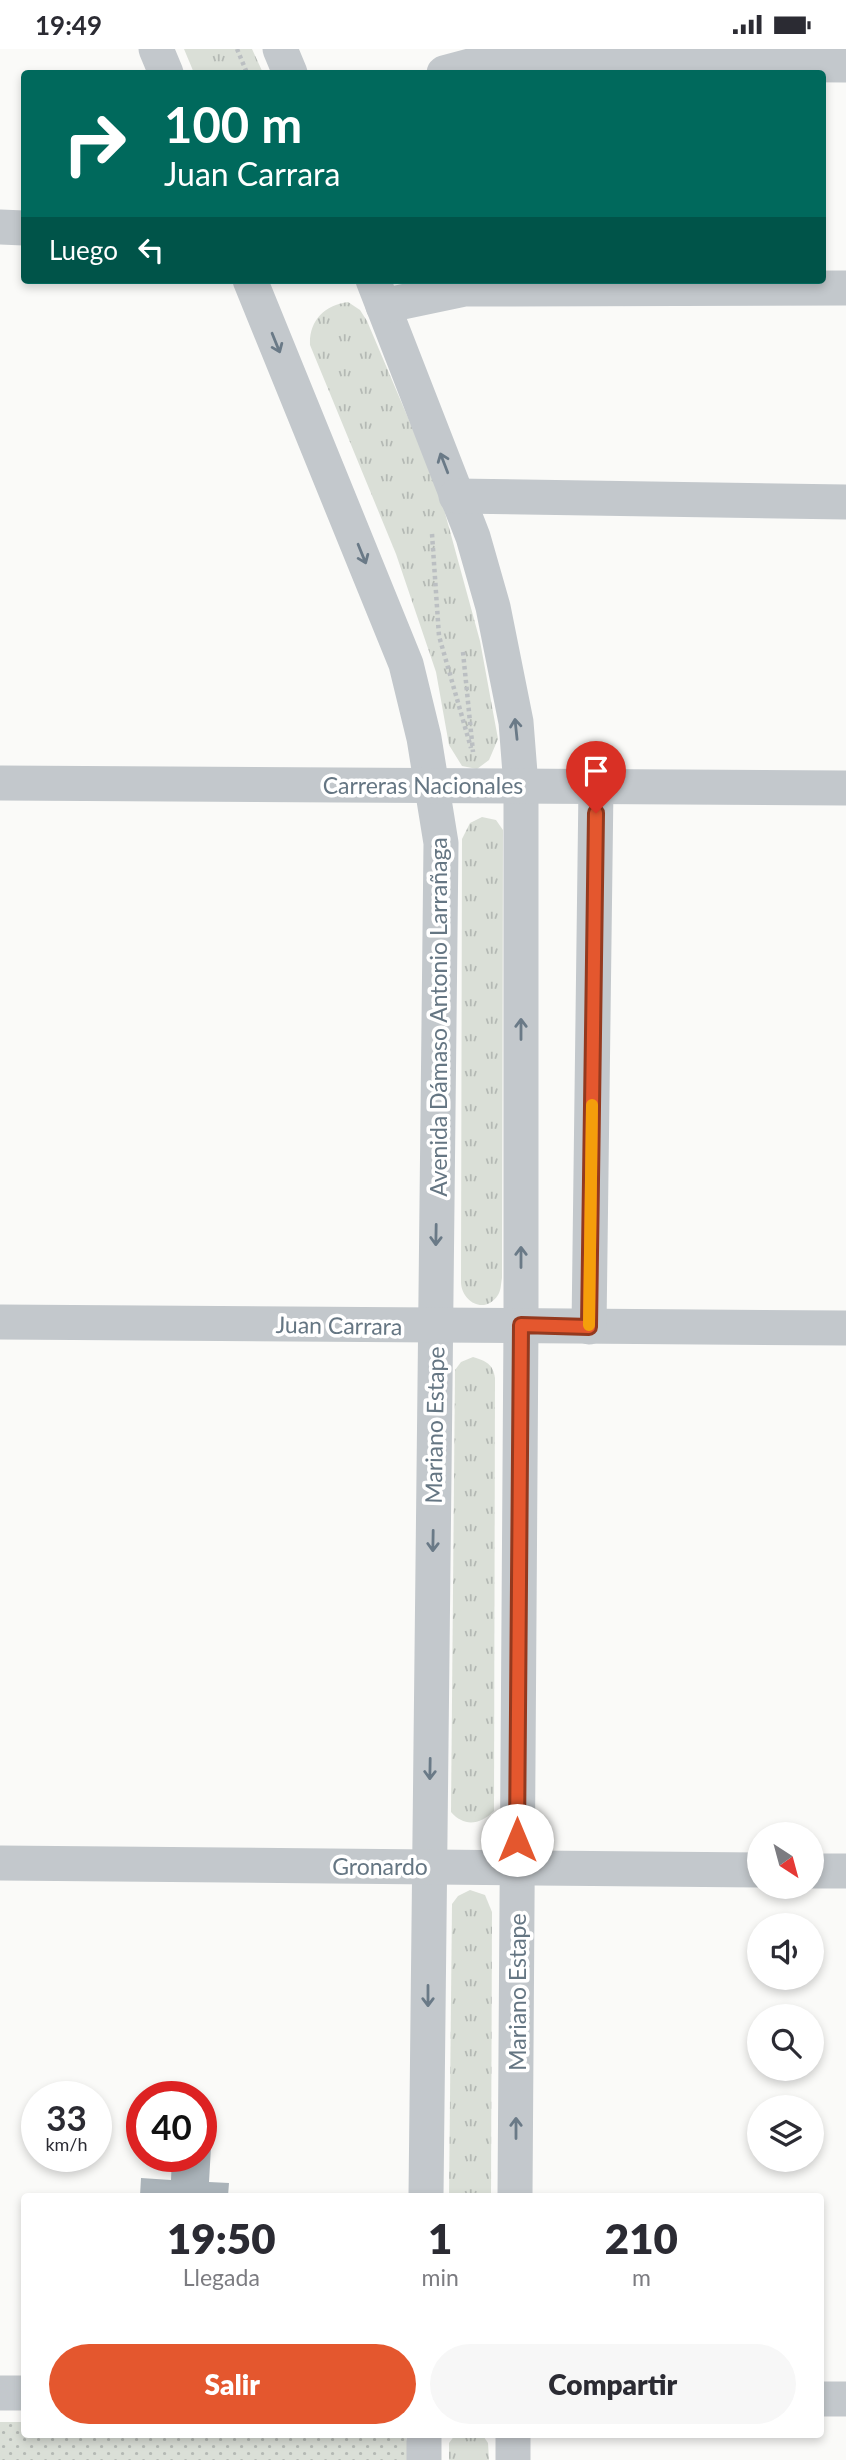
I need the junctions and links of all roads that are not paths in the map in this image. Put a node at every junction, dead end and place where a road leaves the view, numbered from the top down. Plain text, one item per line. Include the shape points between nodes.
1 (156, 49) edge
2 (279, 49) edge
3 (846, 65) edge
4 (165, 70) edge
5 (289, 70) edge
6 (455, 70) edge
7 (0, 227) edge
8 (21, 228) edge
9 (252, 284) edge
10 (846, 288) edge
11 (378, 293) edge
12 (456, 496) junction
13 (846, 502) edge
14 (0, 783) edge
15 (432, 784) junction
16 (521, 786) junction
17 (596, 786) junction
18 (846, 788) edge
19 (0, 1322) edge
20 (521, 1325) junction
21 (435, 1326) junction
22 (589, 1327) junction
23 (846, 1328) edge
24 (0, 1863) edge
25 (429, 1866) junction
26 (517, 1868) junction
27 (747, 1870) edge
28 (824, 1871) edge
29 (846, 1871) edge
30 (426, 2193) edge
31 (515, 2193) edge
32 (0, 2393) edge
33 (21, 2393) edge
34 (824, 2399) edge
35 (846, 2399) edge
36 (424, 2438) edge
37 (513, 2438) edge
38 (424, 2460) edge
39 (513, 2460) edge

1 - 4 street
2 - 5 street
3 - 6 street via 481,63
7 - 8 street
9 -> 15 street, Avenida Dámaso Antonio Larrañaga via 406,664
10 - 11 street
12 -> 11 street
12 - 13 street
16 -> 12 street via 516,722 493,607
14 - 15 street, Carreras Nacionales
15 - 16 street, Carreras Nacionales
15 -> 21 street, Avenida Dámaso Antonio Larrañaga via 441,842
16 - 17 street, Carreras Nacionales
20 -> 16 street
17 - 18 street, Carreras Nacionales
17 - 22 street
19 - 21 street, Juan Carrara
20 - 21 street, Juan Carrara
20 - 22 street, Juan Carrara
20 - 26 street, Mariano Estape
21 -> 25 street, Mariano Estape
22 - 23 street, Juan Carrara
24 - 25 street, Gronardo
25 - 26 street, Gronardo
25 -> 30 street, Mariano Estape
26 - 27 street, Gronardo
31 -> 26 street, Mariano Estape
28 - 29 street
32 - 33 street
34 - 35 street
36 - 38 street
37 - 39 street

